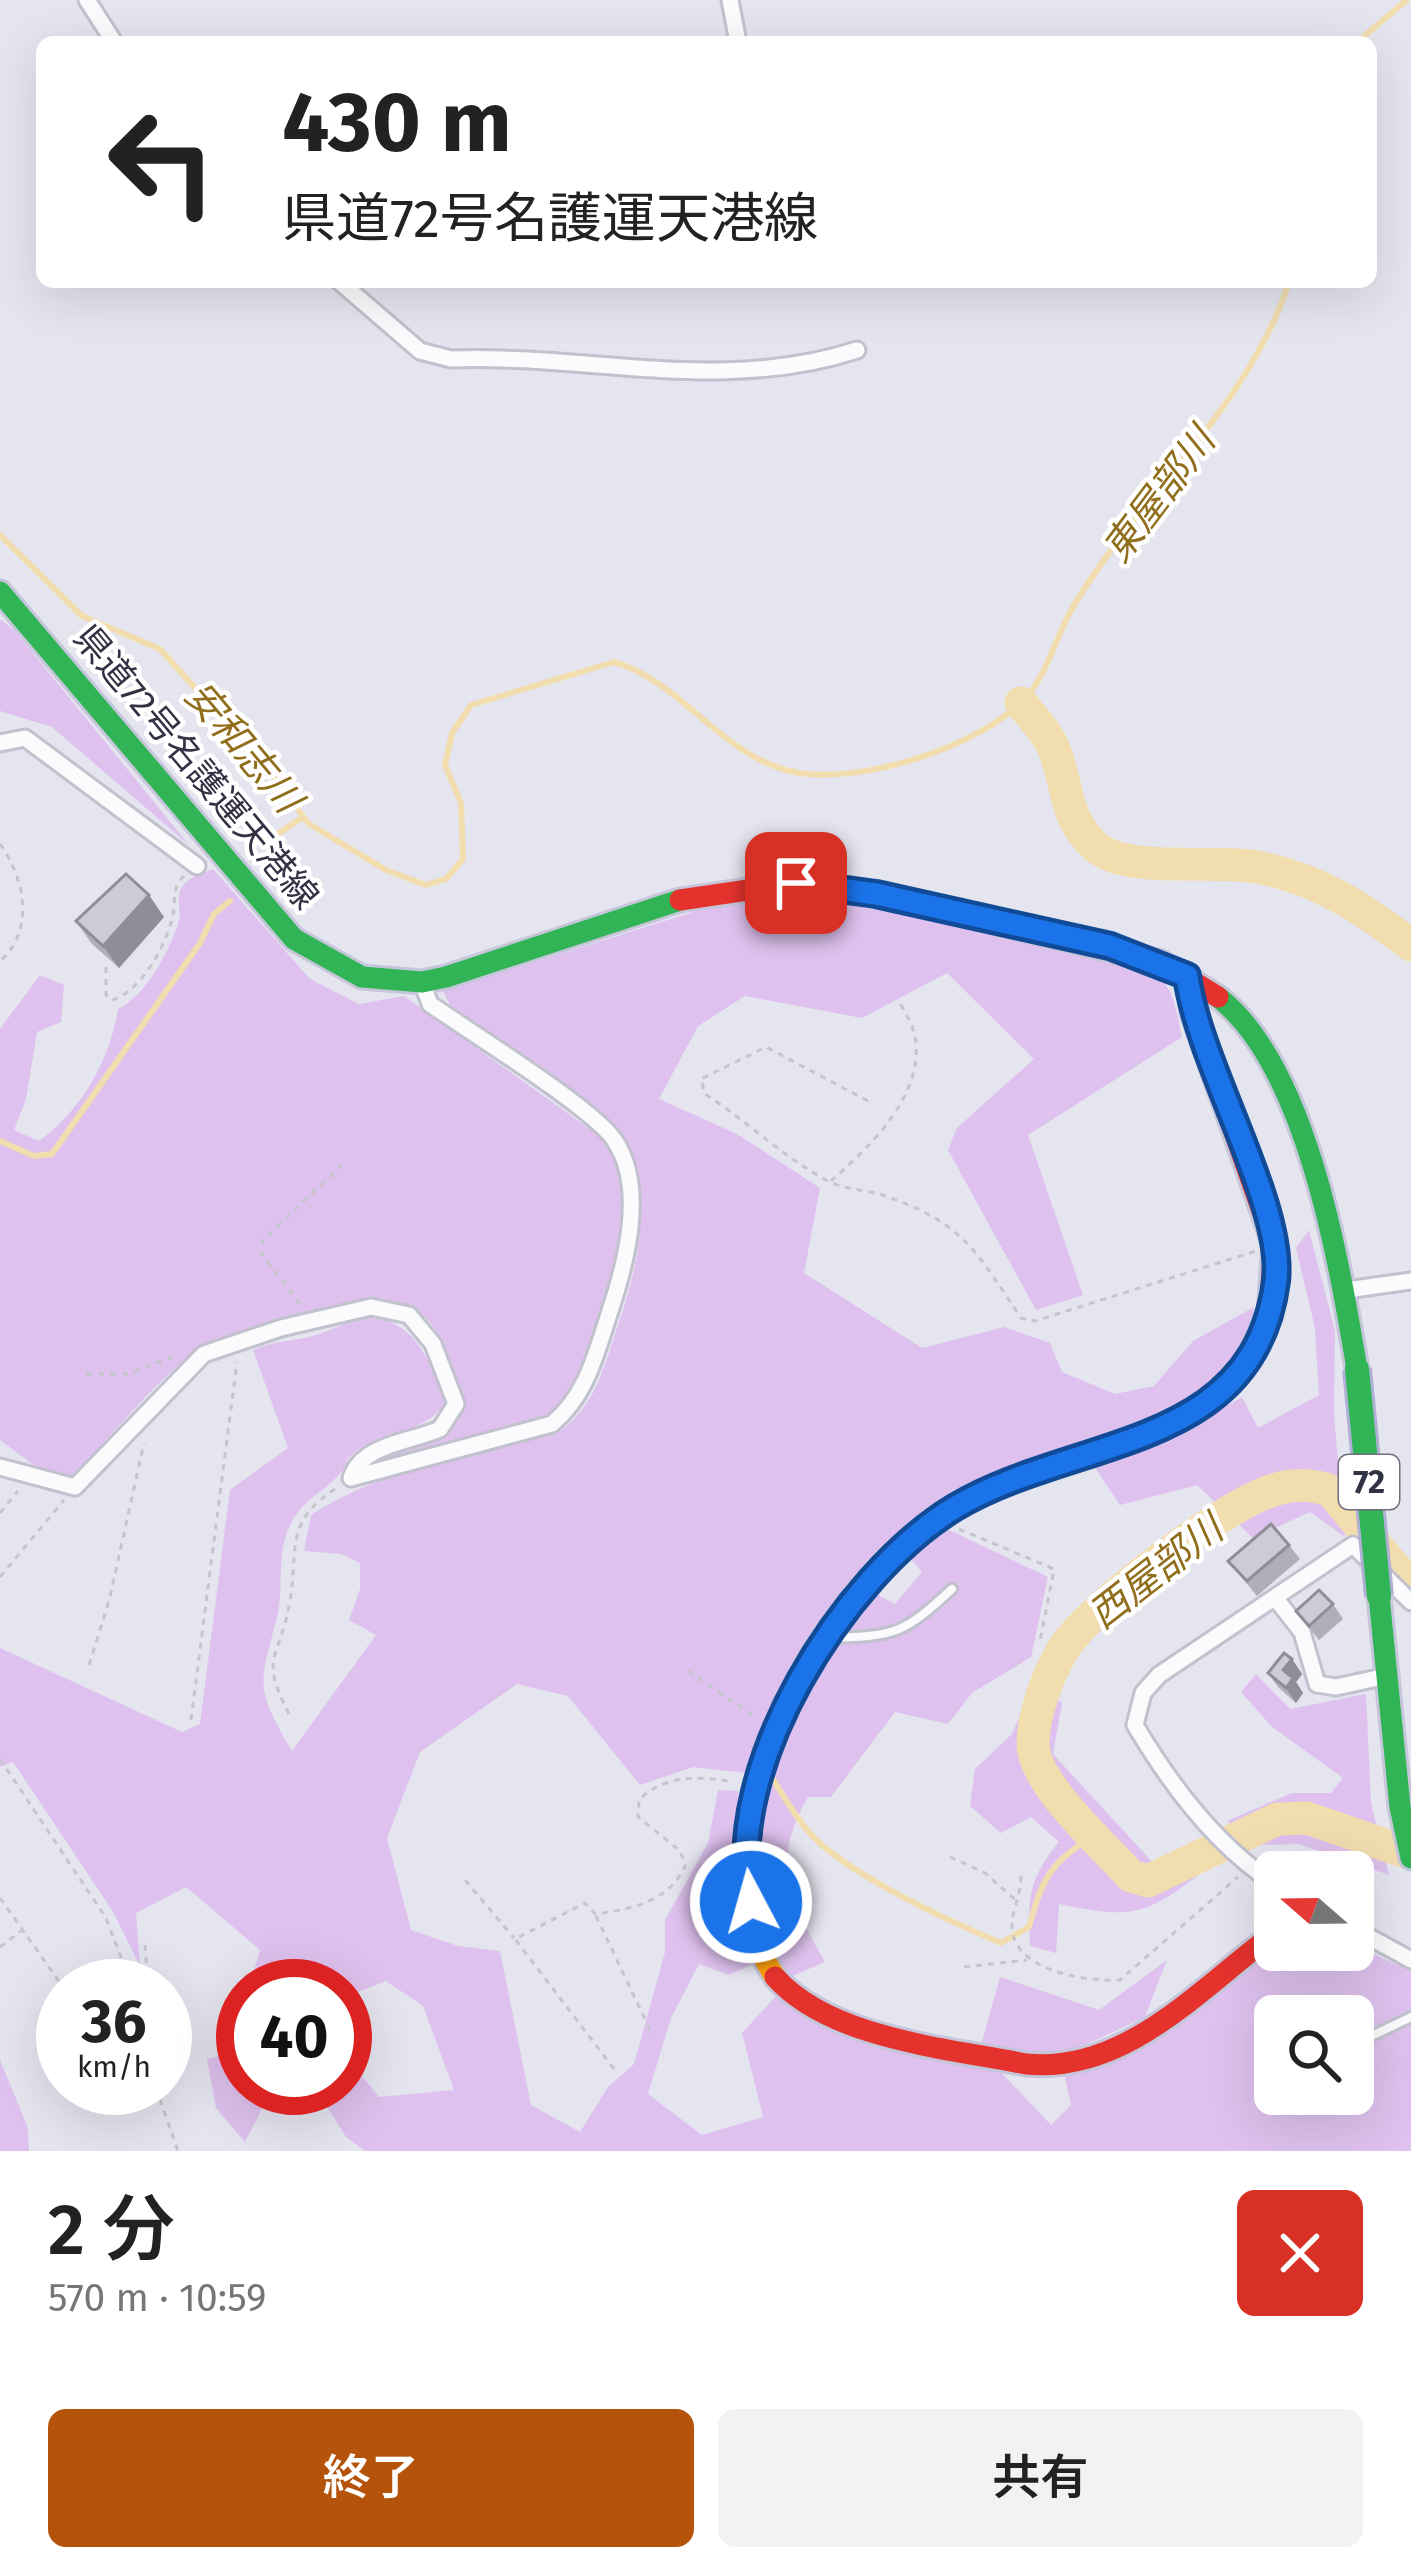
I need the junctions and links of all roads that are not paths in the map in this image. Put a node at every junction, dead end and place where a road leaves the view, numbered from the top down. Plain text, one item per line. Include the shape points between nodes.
1 (87, 0) edge
2 (730, 0) edge
3 (110, 36) edge
4 (737, 36) edge
5 (347, 288) edge
6 (856, 350) dead end
7 (0, 592) edge
8 (0, 743) edge
9 (197, 866) road end
10 (1187, 976) junction
11 (422, 982) junction
12 (1411, 1281) edge
13 (1347, 1291) junction
14 (0, 1467) edge
15 (952, 1589) dead end
16 (1276, 1598) junction
17 (1411, 1602) edge
18 (829, 1638) junction
19 (1387, 1676) junction
20 (1411, 1858) edge
21 (1254, 1871) edge
22 (1374, 1940) edge
23 (1254, 1952) edge
24 (1411, 1960) edge
25 (1411, 2017) edge
26 (1374, 2035) edge

1 - 3 street
2 - 4 street
5 - 6 street via 420,351 452,359 761,371
7 - 11 main road, 県道72号名護運天港線 / 72 via 294,939 362,977
8 - 9 street via 25,738
10 - 11 main road, 県道72号名護運天港線 / 72 via 1110,946 796,883 689,897
10 - 13 main road, 県道72号名護運天港線 / 72 via 1245,1022 1279,1072
10 - 18 main road via 1192,1012 1274,1245 1276,1278 1260,1338 1222,1395 1191,1416 1025,1474 945,1515 910,1542
11 - 14 street via 430,1004 615,1140 629,1194 624,1270 573,1407 553,1424 351,1478 375,1450 440,1430 456,1404 433,1345 409,1315 371,1307 204,1354 76,1487
12 - 13 street
13 - 19 main road, 県道72号名護運天港線 / 72, bridge
15 - 18 lane via 888,1636
16 - 17 street via 1353,1545
16 - 19 street via 1302,1632 1317,1684
16 - 21 street via 1159,1675 1135,1709 1149,1748 1216,1836
18 - 23 main road via 773,1729 752,1785 742,1866 776,1978 808,2006 884,2037 1040,2067 1070,2062 1199,2000
19 - 20 main road, 県道72号名護運天港線 / 72
22 - 24 street
25 - 26 lane

